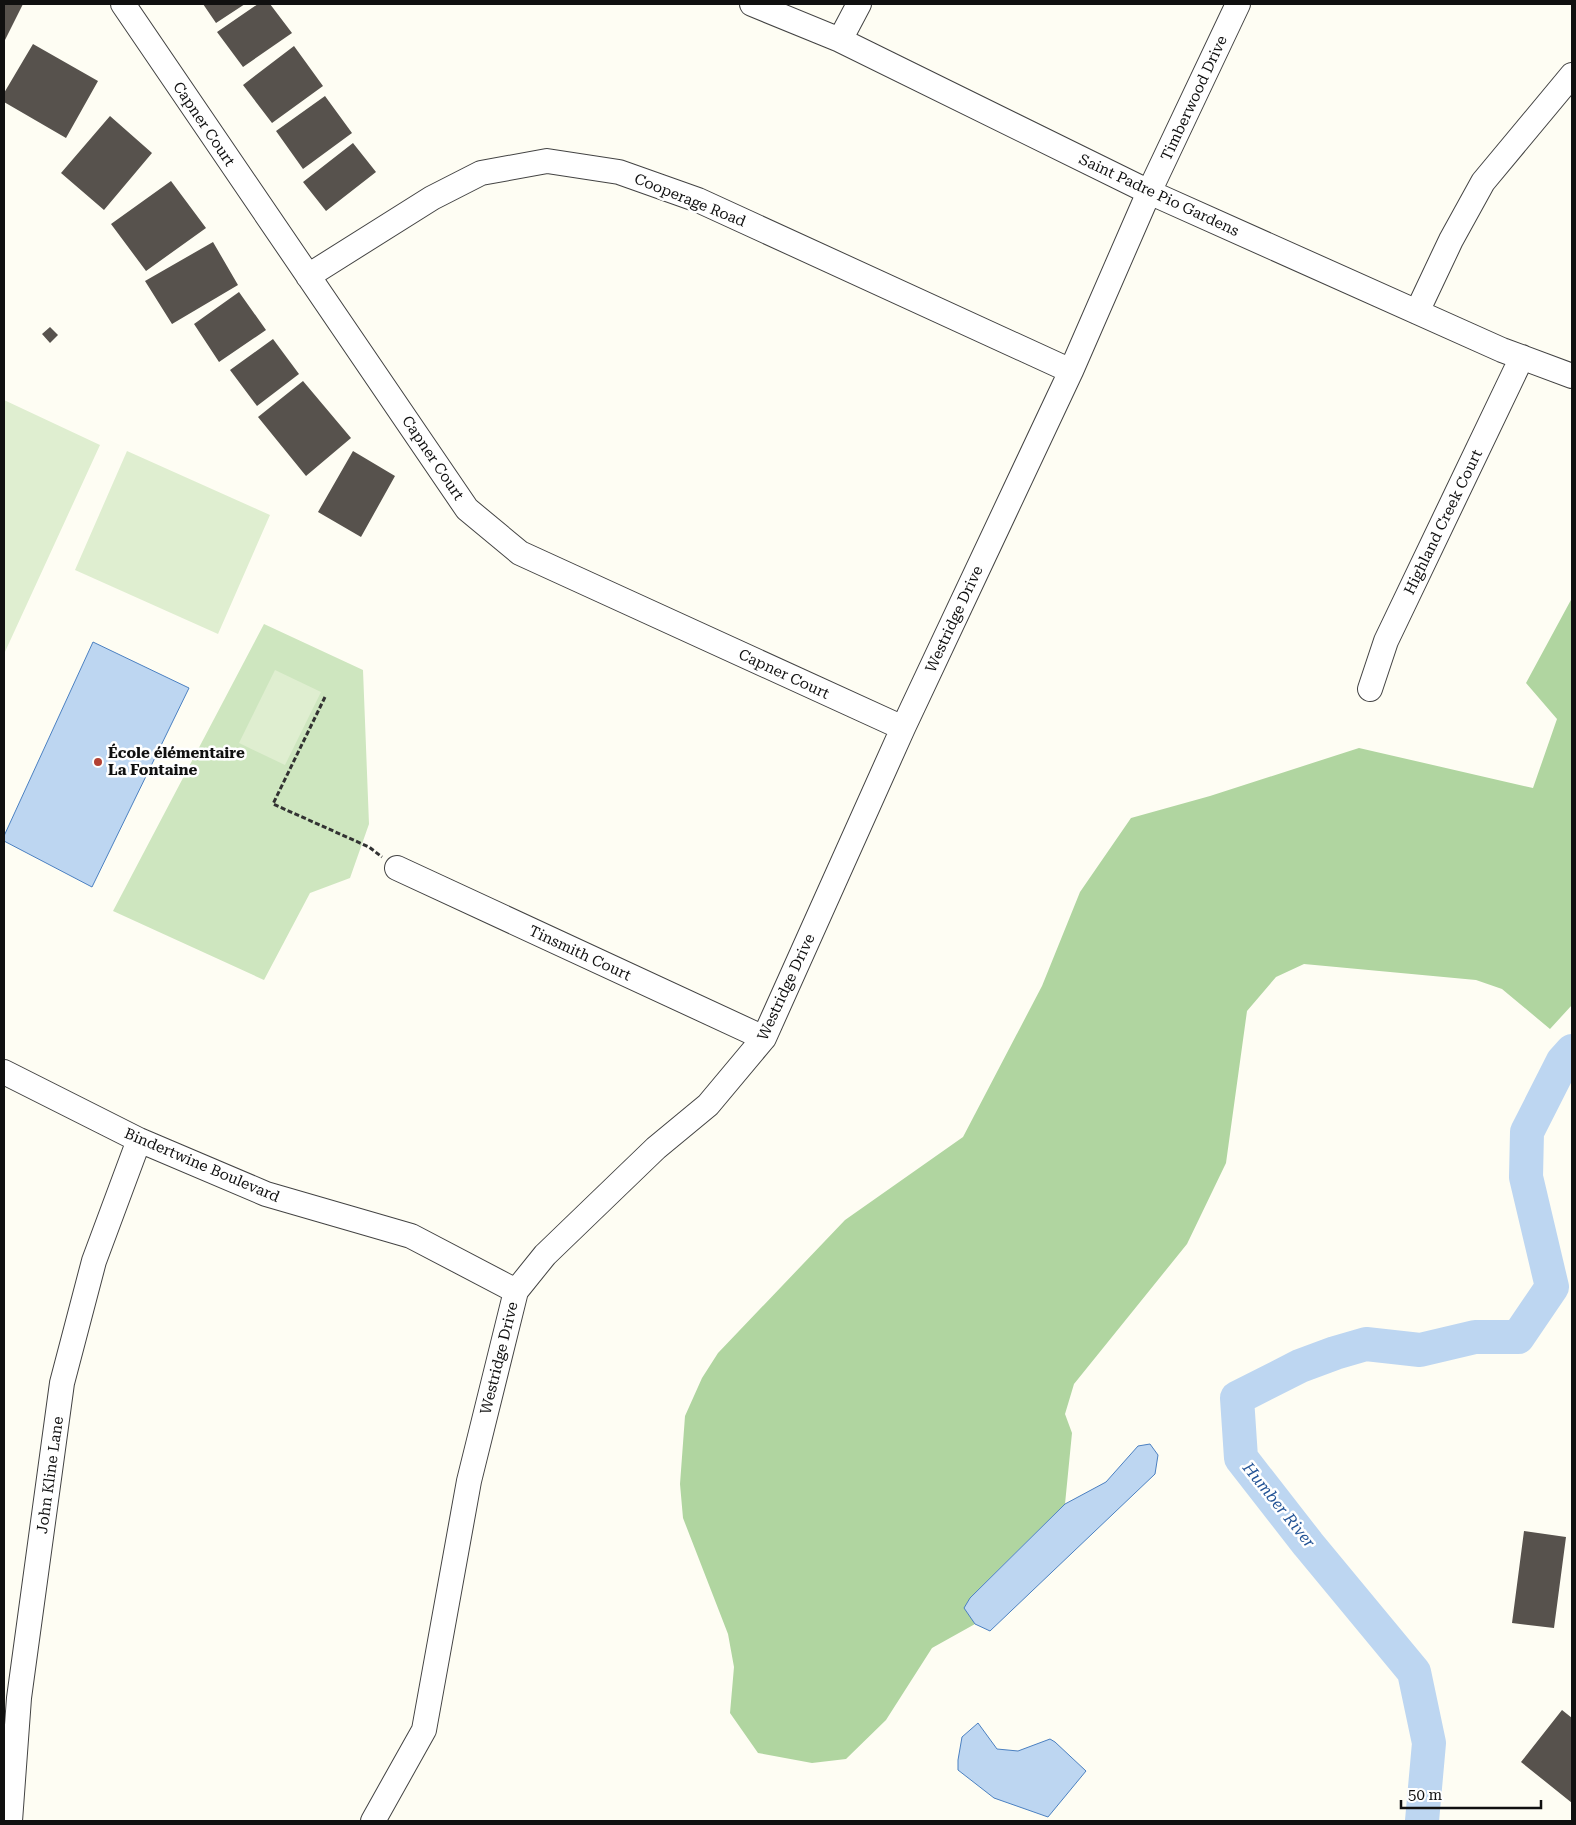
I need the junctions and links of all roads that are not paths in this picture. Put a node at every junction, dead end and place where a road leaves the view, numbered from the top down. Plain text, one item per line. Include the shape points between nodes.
1 (122, 4) edge
2 (752, 4) edge
3 (859, 4) edge
4 (1238, 4) edge
5 (840, 40) junction
6 (1572, 75) edge
7 (1149, 192) junction
8 (308, 276) junction
9 (1417, 312) junction
10 (1522, 357) junction
11 (1071, 372) junction
12 (1572, 376) edge
13 (1370, 689) dead end
14 (903, 728) junction
15 (397, 868) road end
16 (764, 1038) junction
17 (4, 1072) edge
18 (139, 1140) junction
19 (516, 1290) junction
20 (10, 1821) edge
21 (374, 1821) edge

1 - 8 street, Capner Court
2 - 5 street, Saint Padre Pio Gardens
3 - 5 street
4 - 7 street, Timberwood Drive
5 - 7 street, Saint Padre Pio Gardens
6 - 9 street via 1483,182
7 - 9 street, Saint Padre Pio Gardens
7 - 11 street, Westridge Drive
8 - 11 street, Cooperage Road via 432,198 481,173 547,161 619,172 698,200
8 - 14 street, Capner Court via 467,509 520,552
9 - 10 street, Saint Padre Pio Gardens
10 - 12 street, Saint Padre Pio Gardens
10 - 13 street, Highland Creek Court via 1386,641
11 - 14 street, Westridge Drive
14 - 16 street, Westridge Drive
15 - 16 street, Tinsmith Court
16 - 19 street, Westridge Drive via 708,1105 656,1148 545,1255
17 - 18 street, Bindertwine Boulevard
18 - 19 street, Bindertwine Boulevard via 266,1194 412,1236
18 - 20 street, John Kline Lane via 94,1261 62,1383 19,1698
19 - 21 street, Westridge Drive via 469,1481 424,1730

